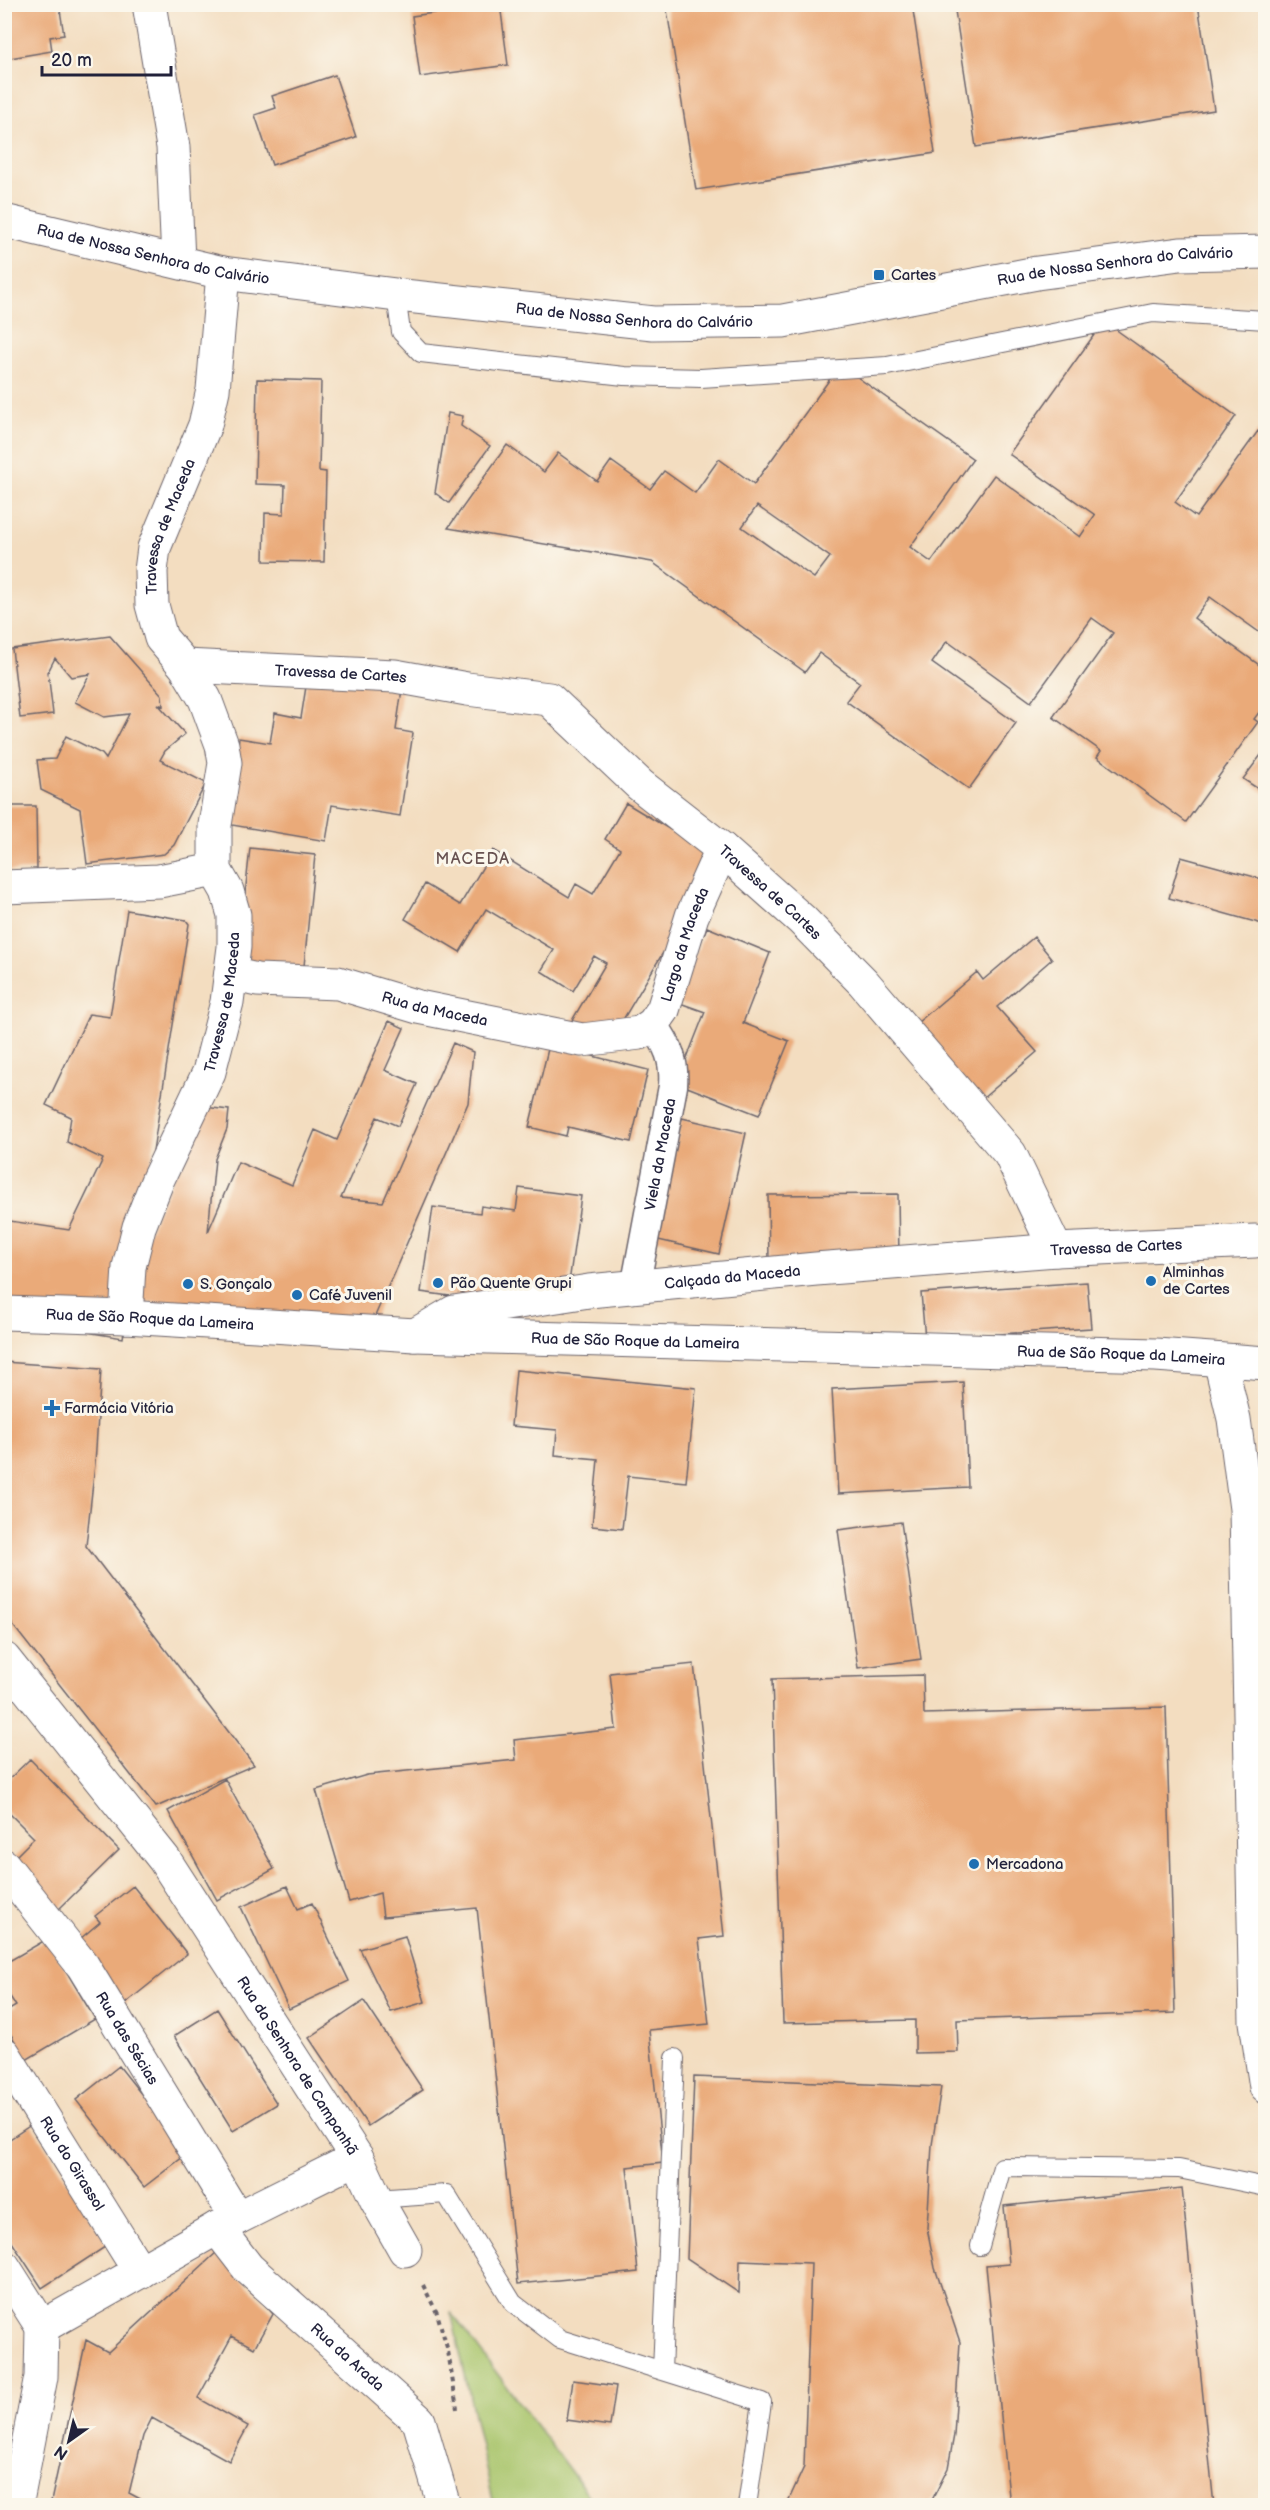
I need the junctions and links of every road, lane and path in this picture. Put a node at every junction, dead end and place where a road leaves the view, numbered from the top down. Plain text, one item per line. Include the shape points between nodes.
1 (148, 4) edge
2 (4, 221) edge
3 (1266, 252) edge
4 (178, 261) junction
5 (223, 273) junction
6 (396, 295) junction
7 (1266, 320) edge
8 (185, 666) junction
9 (722, 849) junction
10 (215, 870) junction
11 (4, 887) edge
12 (231, 974) junction
13 (647, 1028) junction
14 (1255, 1241) dead end
15 (1056, 1250) junction
16 (635, 1288) junction
17 (4, 1313) edge
18 (126, 1317) junction
19 (415, 1335) junction
20 (1243, 1362) edge
21 (1256, 1502) edge
22 (4, 1659) edge
23 (4, 1866) edge
24 (4, 2054) edge
25 (675, 2058) dead end
26 (1266, 2087) edge
27 (357, 2158) junction
28 (1266, 2187) edge
29 (376, 2199) junction
30 (227, 2223) junction
31 (980, 2246) dead end
32 (405, 2250) joint
33 (4, 2267) edge
34 (140, 2272) junction
35 (42, 2327) junction
36 (662, 2371) junction
37 (457, 2413) dead end
38 (16, 2505) edge
39 (444, 2505) edge
40 (747, 2505) edge

1 - 4 street via 173,147
2 - 4 street, Rua de Nossa Senhora do Calvário
3 - 6 street, Rua de Nossa Senhora do Calvário via 1180,254 1036,273 783,321 653,323
4 - 5 street, Rua de Nossa Senhora do Calvário
5 - 6 street, Rua de Nossa Senhora do Calvário
5 - 8 street, Travessa de Maceda via 213,390 205,425 154,548 151,571 152,605 161,638
6 - 7 lane via 401,332 421,353 624,376 701,378 887,366 1153,313
8 - 9 street, Travessa de Cartes via 395,676 549,699 640,784
8 - 10 street, Travessa de Maceda via 209,708 225,763 215,825
9 - 13 street, Largo da Maceda via 692,916 663,1010
9 - 15 street, Travessa de Cartes via 802,920 863,982 1010,1154
10 - 11 street via 159,881
10 - 12 street, Travessa de Maceda via 234,915
12 - 13 street, Rua da Maceda via 257,980 338,983 418,1007 582,1040
12 - 18 street, Travessa de Maceda via 209,1072 139,1227 129,1267
13 - 16 street, Viela da Maceda via 671,1052 674,1070
14 - 15 street, Travessa de Cartes
15 - 16 street, Calçada da Maceda
16 - 19 street, Calçada da Maceda via 589,1291 454,1312
17 - 18 street, Rua de São Roque da Lameira
18 - 19 street, Rua de São Roque da Lameira
19 - 20 street, Rua de São Roque da Lameira via 1144,1355
20 - 21 street via 1234,1419
21 - 26 street via 1256,2022
22 - 27 street, Rua da Senhora de Campanhã via 164,1859
23 - 30 street, Rua das Sécias via 83,1966
24 - 34 street, Rua do Girassol
25 - 36 lane
27 - 29 street
27 - 30 street, Rua da Senhora de Campanhã
28 - 31 lane via 1179,2169 1002,2167
29 - 32 street
29 - 36 lane via 446,2194 513,2303 560,2339
30 - 34 street, Rua da Senhora de Campanhã
30 - 39 street, Rua da Arada via 248,2268 419,2421
32 - 37 path via 438,2313
33 - 35 street
34 - 35 street, Rua da Senhora de Campanhã
35 - 38 street via 40,2377
36 - 40 lane via 762,2402

